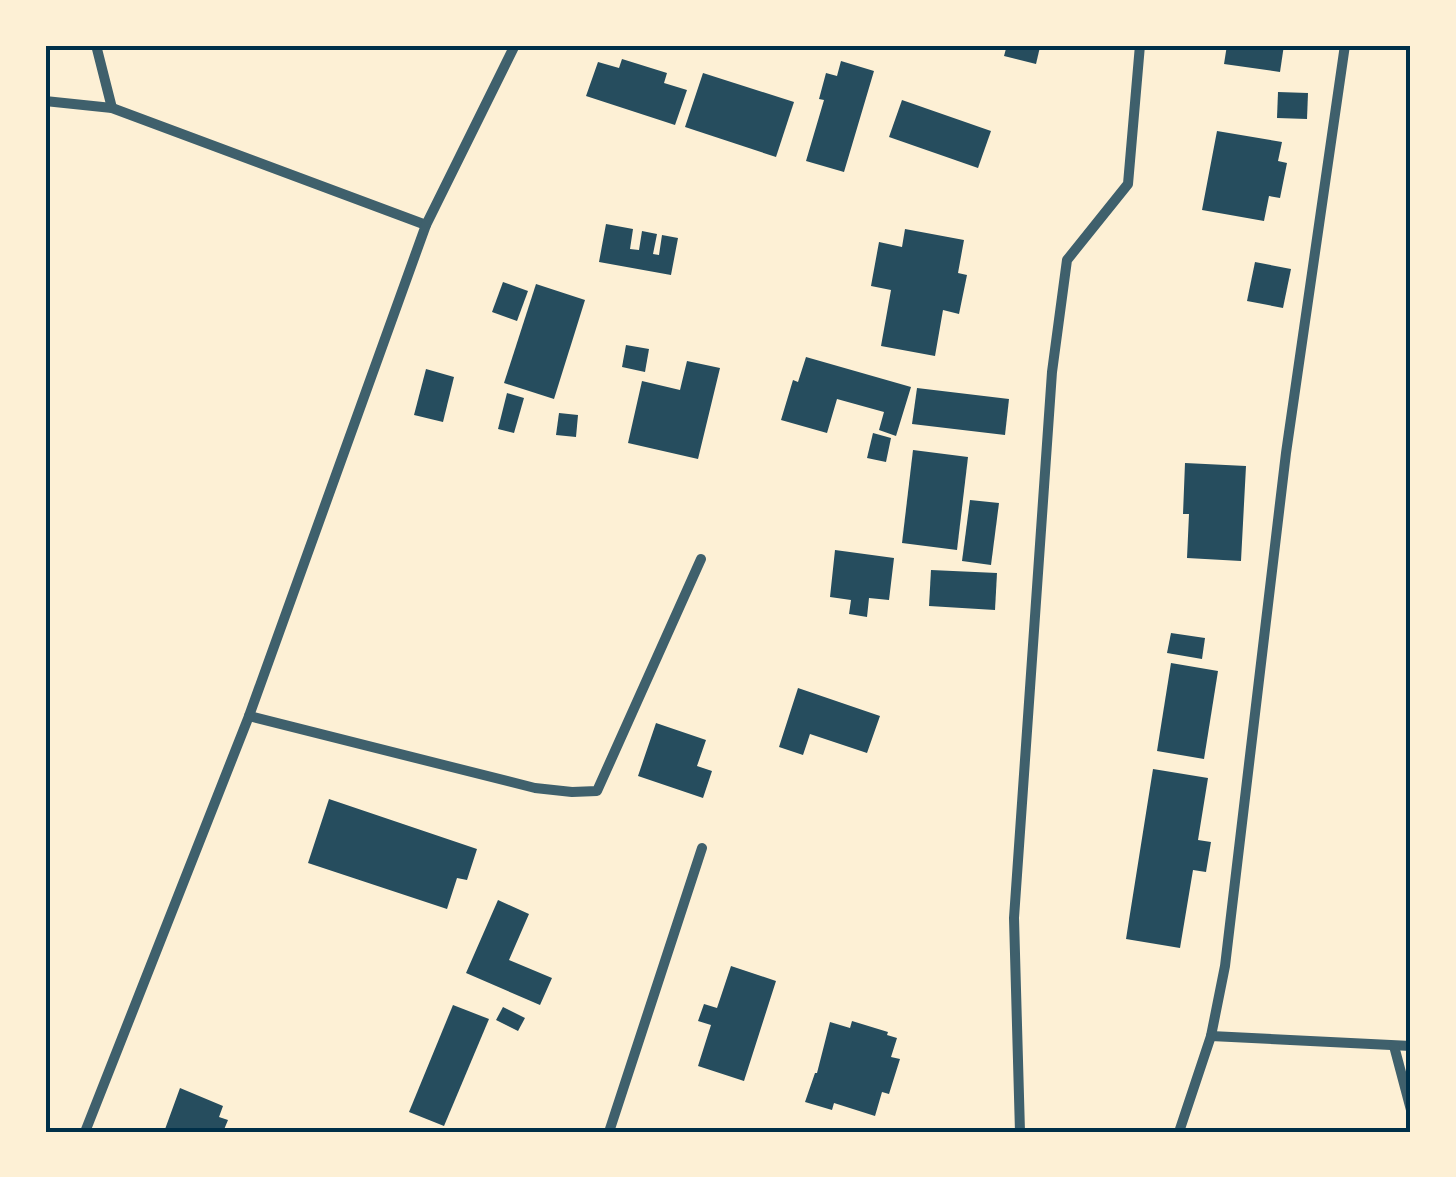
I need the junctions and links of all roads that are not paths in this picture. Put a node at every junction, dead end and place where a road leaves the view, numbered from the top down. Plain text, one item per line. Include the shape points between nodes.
1 (96, 45) edge
2 (515, 45) edge
3 (1140, 45) edge
4 (1345, 45) edge
5 (45, 101) edge
6 (112, 108) junction
7 (426, 226) junction
8 (700, 559) dead end
9 (249, 716) junction
10 (702, 848) dead end
11 (1210, 1036) junction
12 (1394, 1046) junction
13 (1411, 1046) edge
14 (1411, 1110) edge
15 (85, 1132) edge
16 (609, 1132) edge
17 (1020, 1132) edge
18 (1180, 1132) edge

1 - 6 street
2 - 7 street
3 - 17 street via 1128,184 1068,260 1052,372 1014,918
4 - 11 street via 1286,453 1225,966
5 - 6 street
6 - 7 street
7 - 9 street
8 - 9 street via 597,790 535,788
9 - 15 street
10 - 16 street
11 - 12 street
11 - 18 street
12 - 13 street
12 - 14 street

